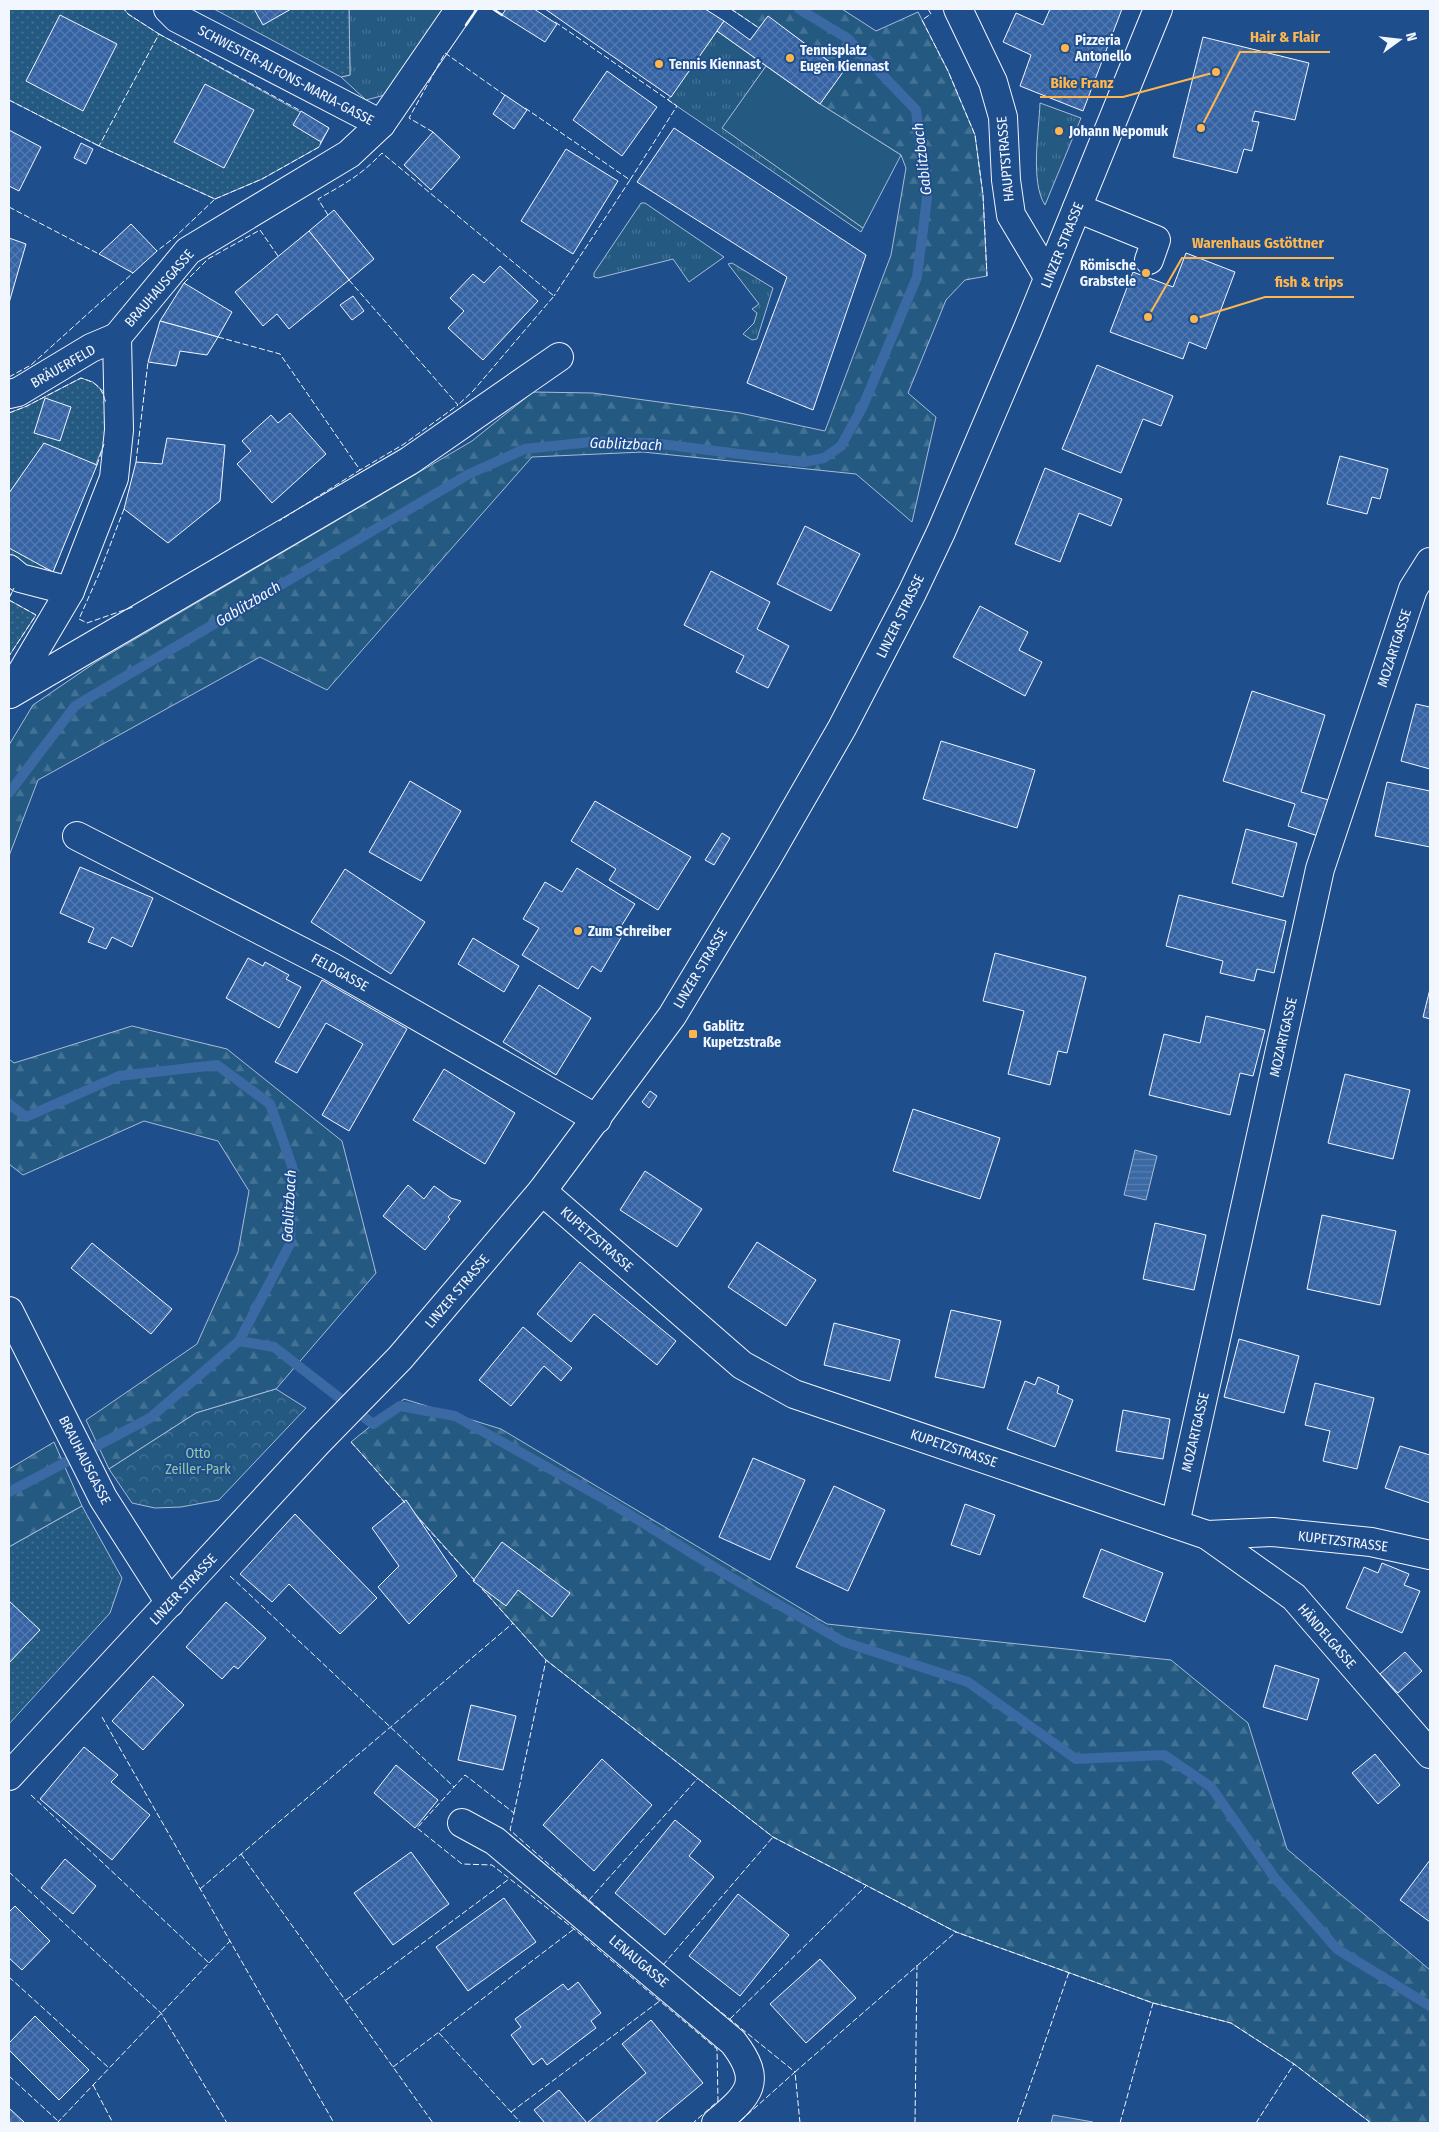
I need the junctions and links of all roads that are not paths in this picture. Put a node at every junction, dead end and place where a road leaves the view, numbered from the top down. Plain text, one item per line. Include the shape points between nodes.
1 (168, 9) edge
2 (460, 9) edge
3 (958, 9) edge
4 (1158, 9) edge
5 (381, 124) junction
6 (1077, 208) junction
7 (1148, 260) dead end
8 (1048, 277) junction
9 (117, 336) junction
10 (559, 357) dead end
11 (9, 394) edge
12 (1430, 562) edge
13 (9, 569) edge
14 (70, 591) junction
15 (9, 694) edge
16 (77, 836) dead end
17 (597, 1118) junction
18 (542, 1191) junction
19 (9, 1311) edge
20 (1175, 1524) junction
21 (1208, 1535) junction
22 (1430, 1555) edge
23 (170, 1603) junction
24 (1430, 1754) edge
25 (9, 1776) edge
26 (462, 1823) dead end
27 (716, 2123) edge

1 - 5 street, SCHWESTER-ALFONS-MARIA-GASSE via 177,18
2 - 5 street, BRAUHAUSGASSE
3 - 8 street, HAUPTSTRASSE via 994,82 1003,117 1011,215
4 - 6 street, LINZER STRASSE
5 - 9 street, BRAUHAUSGASSE via 349,154 188,251
6 - 7 street via 1156,240
6 - 8 street, LINZER STRASSE
8 - 17 street, LINZER STRASSE via 941,532 842,728 672,1016
9 - 11 street, BRÄUERFELD
9 - 14 street, BRAUHAUSGASSE via 119,430 114,478
10 - 15 street via 409,461
12 - 20 street, MOZARTGASSE via 1413,589 1320,869
13 - 14 street via 20,578
14 - 15 street, BRAUHAUSGASSE
16 - 17 street, FELDGASSE via 330,966
17 - 18 street, LINZER STRASSE
18 - 20 street, KUPETZSTRASSE via 742,1365 794,1394
18 - 23 street, LINZER STRASSE via 400,1358
19 - 23 street, BRAUHAUSGASSE via 103,1498
20 - 21 street, KUPETZSTRASSE
21 - 22 street, KUPETZSTRASSE via 1273,1532 1371,1542
21 - 24 street, HÄNDELGASSE via 1294,1598
23 - 25 street, LINZER STRASSE
26 - 27 street, LENAUGASSE via 495,1841 734,2042 747,2064 749,2088 738,2104

